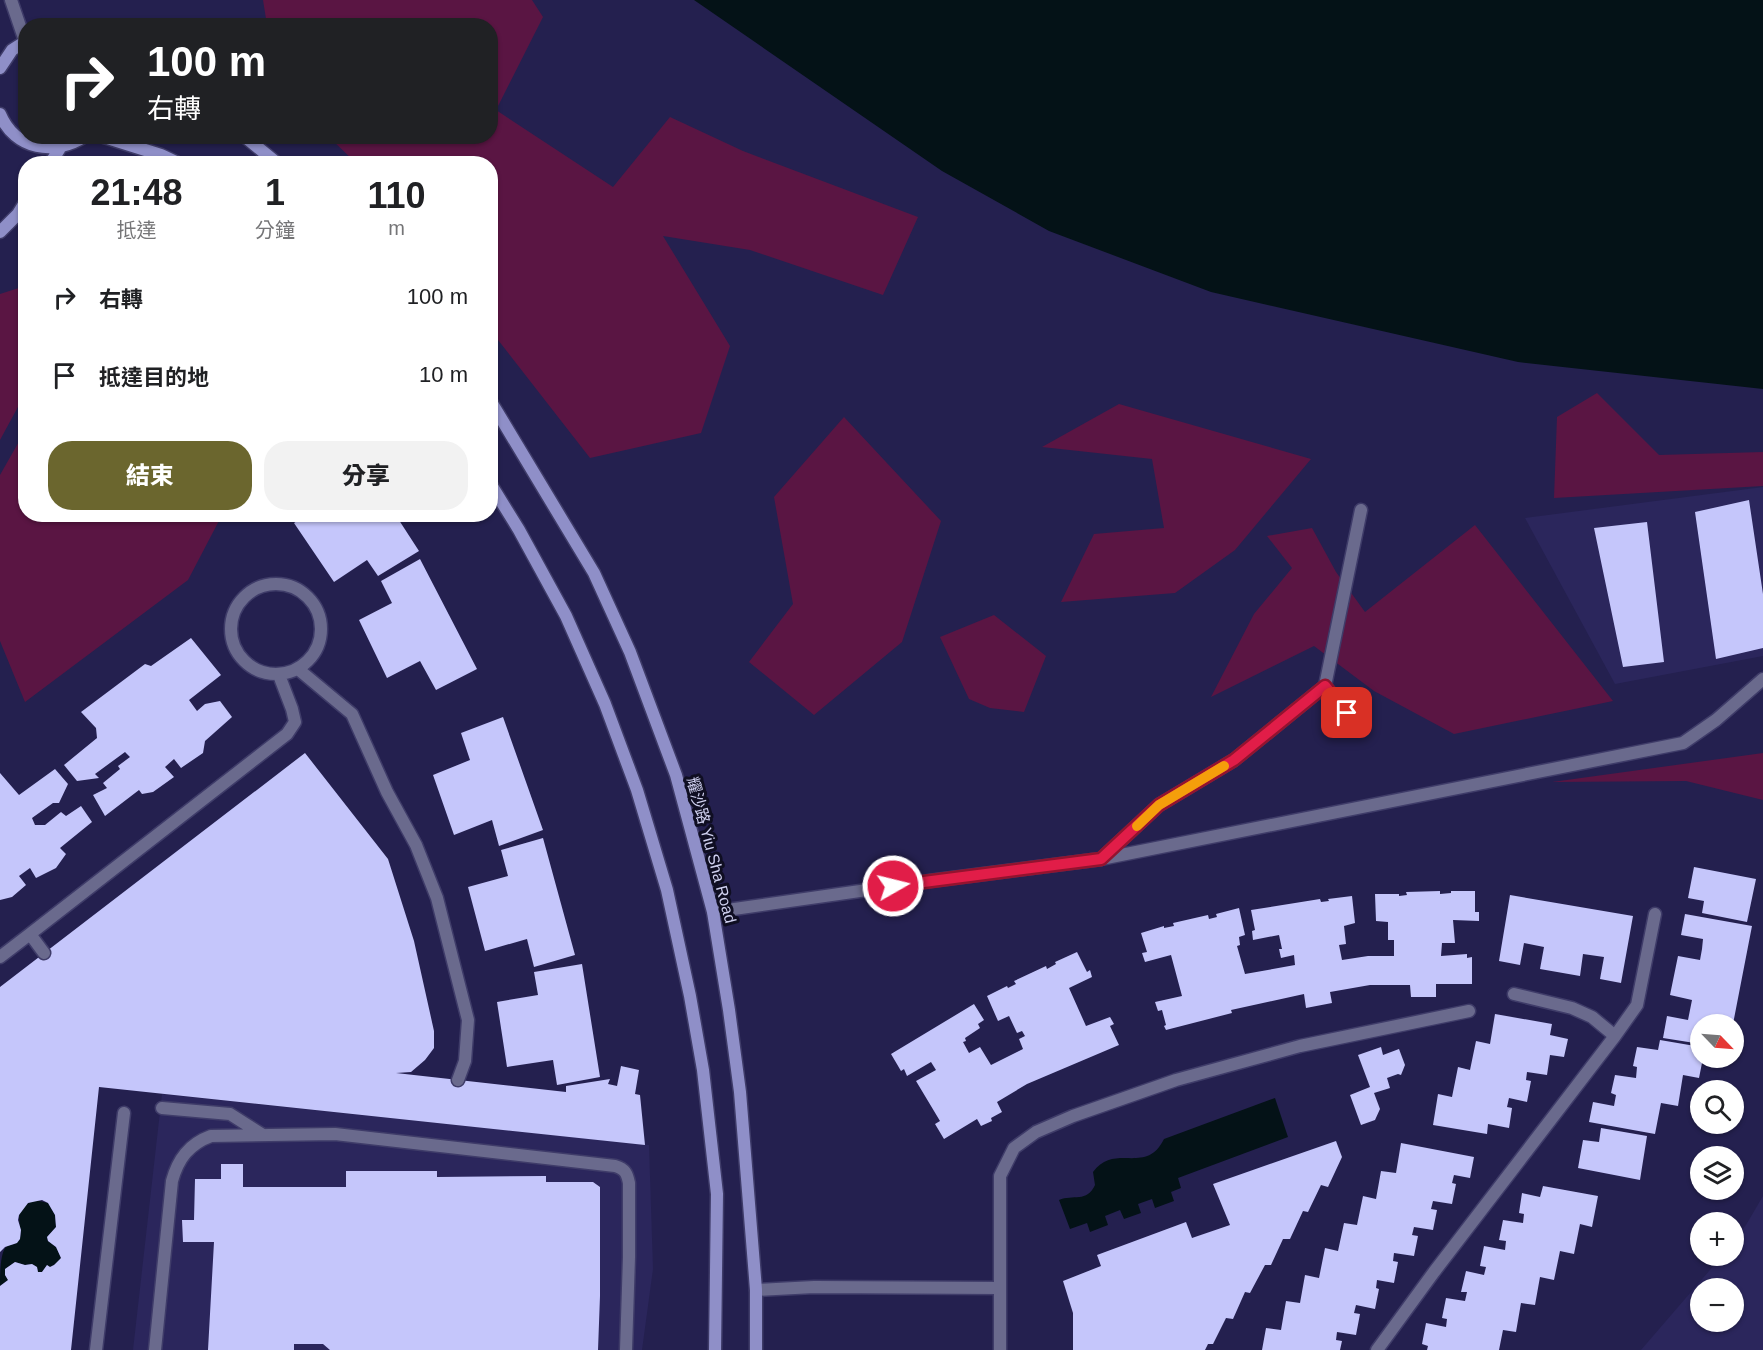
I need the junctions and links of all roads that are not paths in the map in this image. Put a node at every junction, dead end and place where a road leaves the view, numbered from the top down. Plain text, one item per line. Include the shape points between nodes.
1 (11, 0) edge
2 (18, 20) edge
3 (18, 46) edge
4 (0, 68) edge
5 (1, 122) edge
6 (18, 137) edge
7 (31, 144) edge
8 (71, 144) edge
9 (126, 144) edge
10 (254, 144) edge
11 (60, 148) junction
12 (55, 156) edge
13 (163, 156) edge
14 (268, 156) edge
15 (18, 213) edge
16 (0, 232) edge
17 (498, 413) edge
18 (498, 496) edge
19 (1361, 510) dead end
20 (298, 669) junction
21 (279, 675) junction
22 (1763, 679) edge
23 (1325, 686) junction
24 (1359, 727) dead end
25 (1101, 859) junction
26 (713, 912) junction
27 (1655, 914) dead end
28 (30, 934) junction
29 (44, 953) dead end
30 (0, 957) edge
31 (1514, 994) dead end
32 (1469, 1011) dead end
33 (1615, 1036) junction
34 (458, 1080) dead end
35 (162, 1108) dead end
36 (124, 1113) dead end
37 (263, 1135) junction
38 (1000, 1288) junction
39 (756, 1290) junction
40 (96, 1350) edge
41 (155, 1350) edge
42 (626, 1350) edge
43 (716, 1350) edge
44 (756, 1350) edge
45 (1000, 1350) edge
46 (1377, 1350) edge

1 - 2 street
3 - 4 street
5 - 6 street
7 - 11 street
8 - 11 street
9 - 13 street
10 - 14 street
11 - 12 street
15 - 16 street
17 - 26 street, 耀沙路 Yiu Sha Road via 594,573 630,652 676,775
18 - 43 street via 566,616 605,704 637,790 667,890 701,1060 717,1194
19 - 23 street
20 - 21 street
20 - 21 street via 319,646 320,615 301,590 271,583 243,597 230,626 238,655 264,673
20 - 34 street via 352,714 416,845 437,898 468,1020 465,1061
21 - 28 street via 295,722 287,734
22 - 25 street via 1683,743
23 - 24 street
23 - 25 street via 1234,760 1159,805
25 - 26 street
26 - 39 street, 耀沙路 Yiu Sha Road via 740,1092
27 - 33 street via 1637,1005
28 - 29 street
28 - 30 street
31 - 33 street via 1572,1008 1592,1017
32 - 38 street via 1300,1046 1188,1076 1036,1132 1014,1148 1000,1176
33 - 46 street
35 - 37 street via 230,1114
36 - 40 street
37 - 41 street via 202,1139 186,1151 175,1169
37 - 42 street via 335,1134 621,1168 629,1183
38 - 39 street
38 - 45 street
39 - 44 street, 耀沙路 Yiu Sha Road

